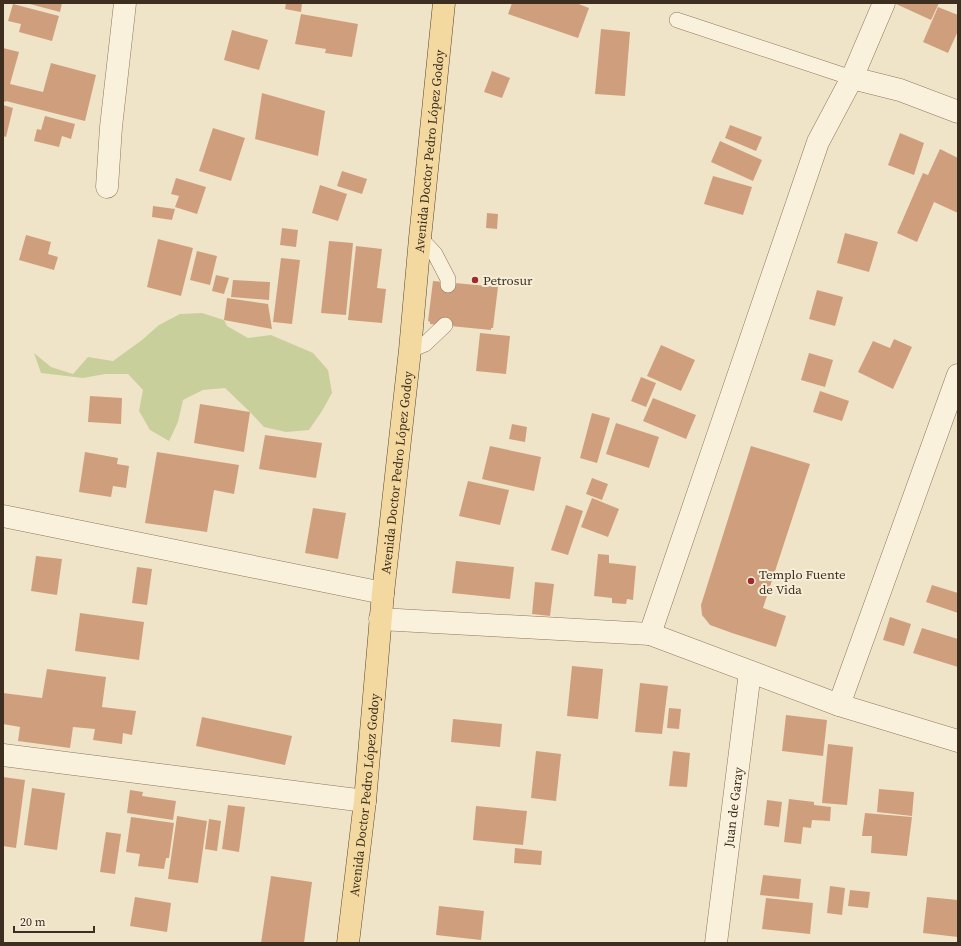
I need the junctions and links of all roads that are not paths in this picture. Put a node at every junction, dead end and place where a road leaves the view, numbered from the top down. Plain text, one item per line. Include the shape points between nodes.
1 (125, 3) edge
2 (444, 3) edge
3 (884, 3) edge
4 (677, 20) dead end
5 (852, 78) junction
6 (958, 112) edge
7 (107, 187) dead end
8 (420, 238) junction
9 (448, 285) dead end
10 (445, 325) dead end
11 (410, 350) junction
12 (958, 376) edge
13 (3, 516) edge
14 (383, 592) junction
15 (380, 619) junction
16 (650, 634) junction
17 (750, 672) junction
18 (839, 705) junction
19 (958, 741) edge
20 (3, 755) edge
21 (365, 801) junction
22 (348, 943) edge
23 (716, 943) edge

1 - 7 street
2 - 8 main road, Avenida Doctor Pedro López Godoy
3 - 5 street
4 - 5 lane
5 - 6 street via 900,90
5 - 16 street via 818,142
8 - 9 lane via 435,254 448,279
8 - 11 main road, Avenida Doctor Pedro López Godoy
10 - 11 lane via 425,344
11 - 14 main road, Avenida Doctor Pedro López Godoy
12 - 18 street
13 - 14 street
14 - 15 main road, Avenida Doctor Pedro López Godoy
15 - 16 street
15 - 21 main road, Avenida Doctor Pedro López Godoy
16 - 17 street
17 - 18 street
17 - 23 street, Juan de Garay
18 - 19 street
20 - 21 street
21 - 22 main road, Avenida Doctor Pedro López Godoy

